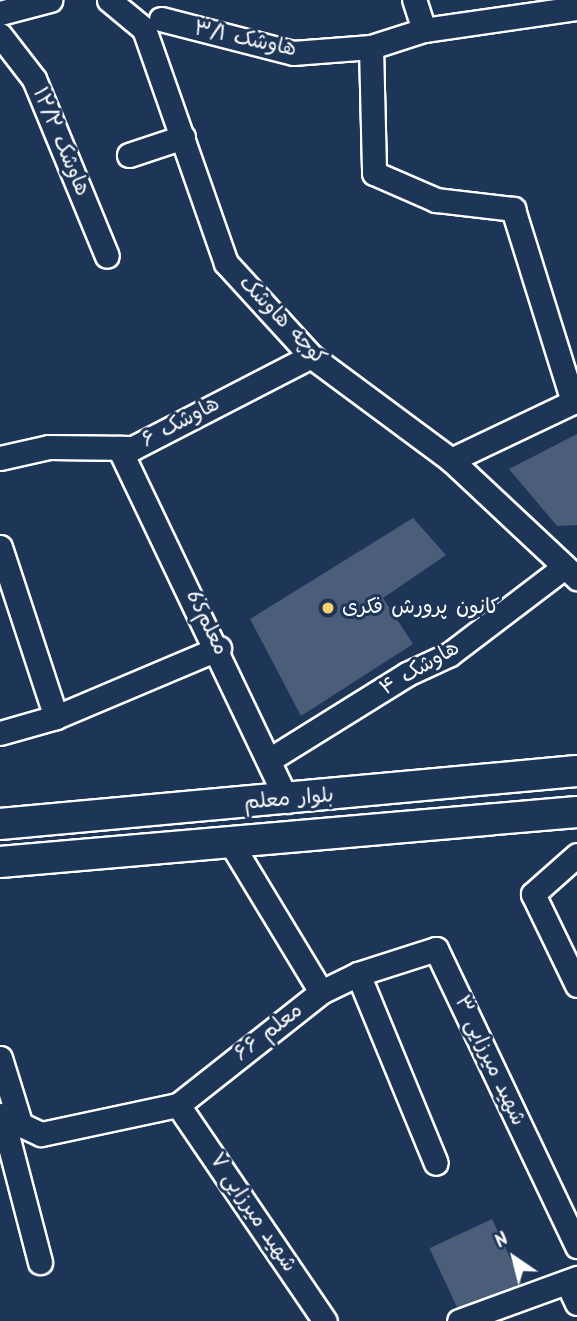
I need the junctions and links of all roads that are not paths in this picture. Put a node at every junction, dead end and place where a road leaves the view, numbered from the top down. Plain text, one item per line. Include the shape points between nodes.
1 (50, 0) edge
2 (109, 0) edge
3 (414, 0) edge
4 (577, 8) edge
5 (0, 13) edge
6 (155, 16) edge
7 (424, 30) junction
8 (0, 35) edge
9 (371, 47) junction
10 (183, 137) junction
11 (129, 155) dead end
12 (107, 256) dead end
13 (311, 356) junction
14 (575, 401) edge
15 (119, 448) junction
16 (0, 458) edge
17 (451, 460) junction
18 (0, 547) edge
19 (570, 573) edge
20 (219, 648) junction
21 (56, 717) junction
22 (0, 733) edge
23 (270, 760) junction
24 (577, 771) edge
25 (287, 800) junction
26 (577, 812) edge
27 (0, 824) edge
28 (230, 842) junction
29 (577, 855) edge
30 (0, 862) edge
31 (358, 974) junction
32 (577, 985) edge
33 (321, 992) junction
34 (0, 1058) edge
35 (178, 1105) junction
36 (8, 1119) edge
37 (436, 1163) dead end
38 (577, 1246) edge
39 (40, 1262) dead end
40 (572, 1280) edge
41 (577, 1303) edge
42 (326, 1321) edge
43 (459, 1321) edge

1 - 5 street
2 - 6 street
3 - 7 street
4 - 7 street, هاوشک ۳/۱
6 - 9 street, هاوشک ۳/۱ via 293,53
6 - 10 street, کوچه هاوشک
7 - 9 street, هاوشک ۳/۱
8 - 12 street, هاوشک ۱۲/۲ via 34,79
9 - 14 street via 374,173 436,200 513,209
10 - 11 street
10 - 13 street, کوچه هاوشک via 226,263
13 - 15 street, هاوشک ۶ via 133,448
13 - 17 street, کوچه هاوشک
14 - 17 street
15 - 16 street, هاوشک ۶ via 49,447
15 - 20 street, معلم65
17 - 19 street, کوچه هاوشک
18 - 21 street
19 - 23 street, هاوشک ۴ via 450,654 407,674
20 - 21 street
20 - 23 street, معلم65
21 - 22 street
23 - 25 street, معلم65
24 - 25 main road, بلوار معلم
25 - 27 main road, بلوار معلم
26 - 28 main road, بلوار معلم
28 - 30 main road, بلوار معلم
28 - 33 street, معلم ۶۶
29 - 32 street via 533,894
31 - 33 street
31 - 37 street
31 - 38 street, شهید میرزایی ۳ via 436,950
33 - 35 street, معلم ۶۶
34 - 36 street
35 - 36 street via 41,1135
35 - 42 street, شهید میرزایی ۷
36 - 39 street
40 - 41 street
40 - 43 street

